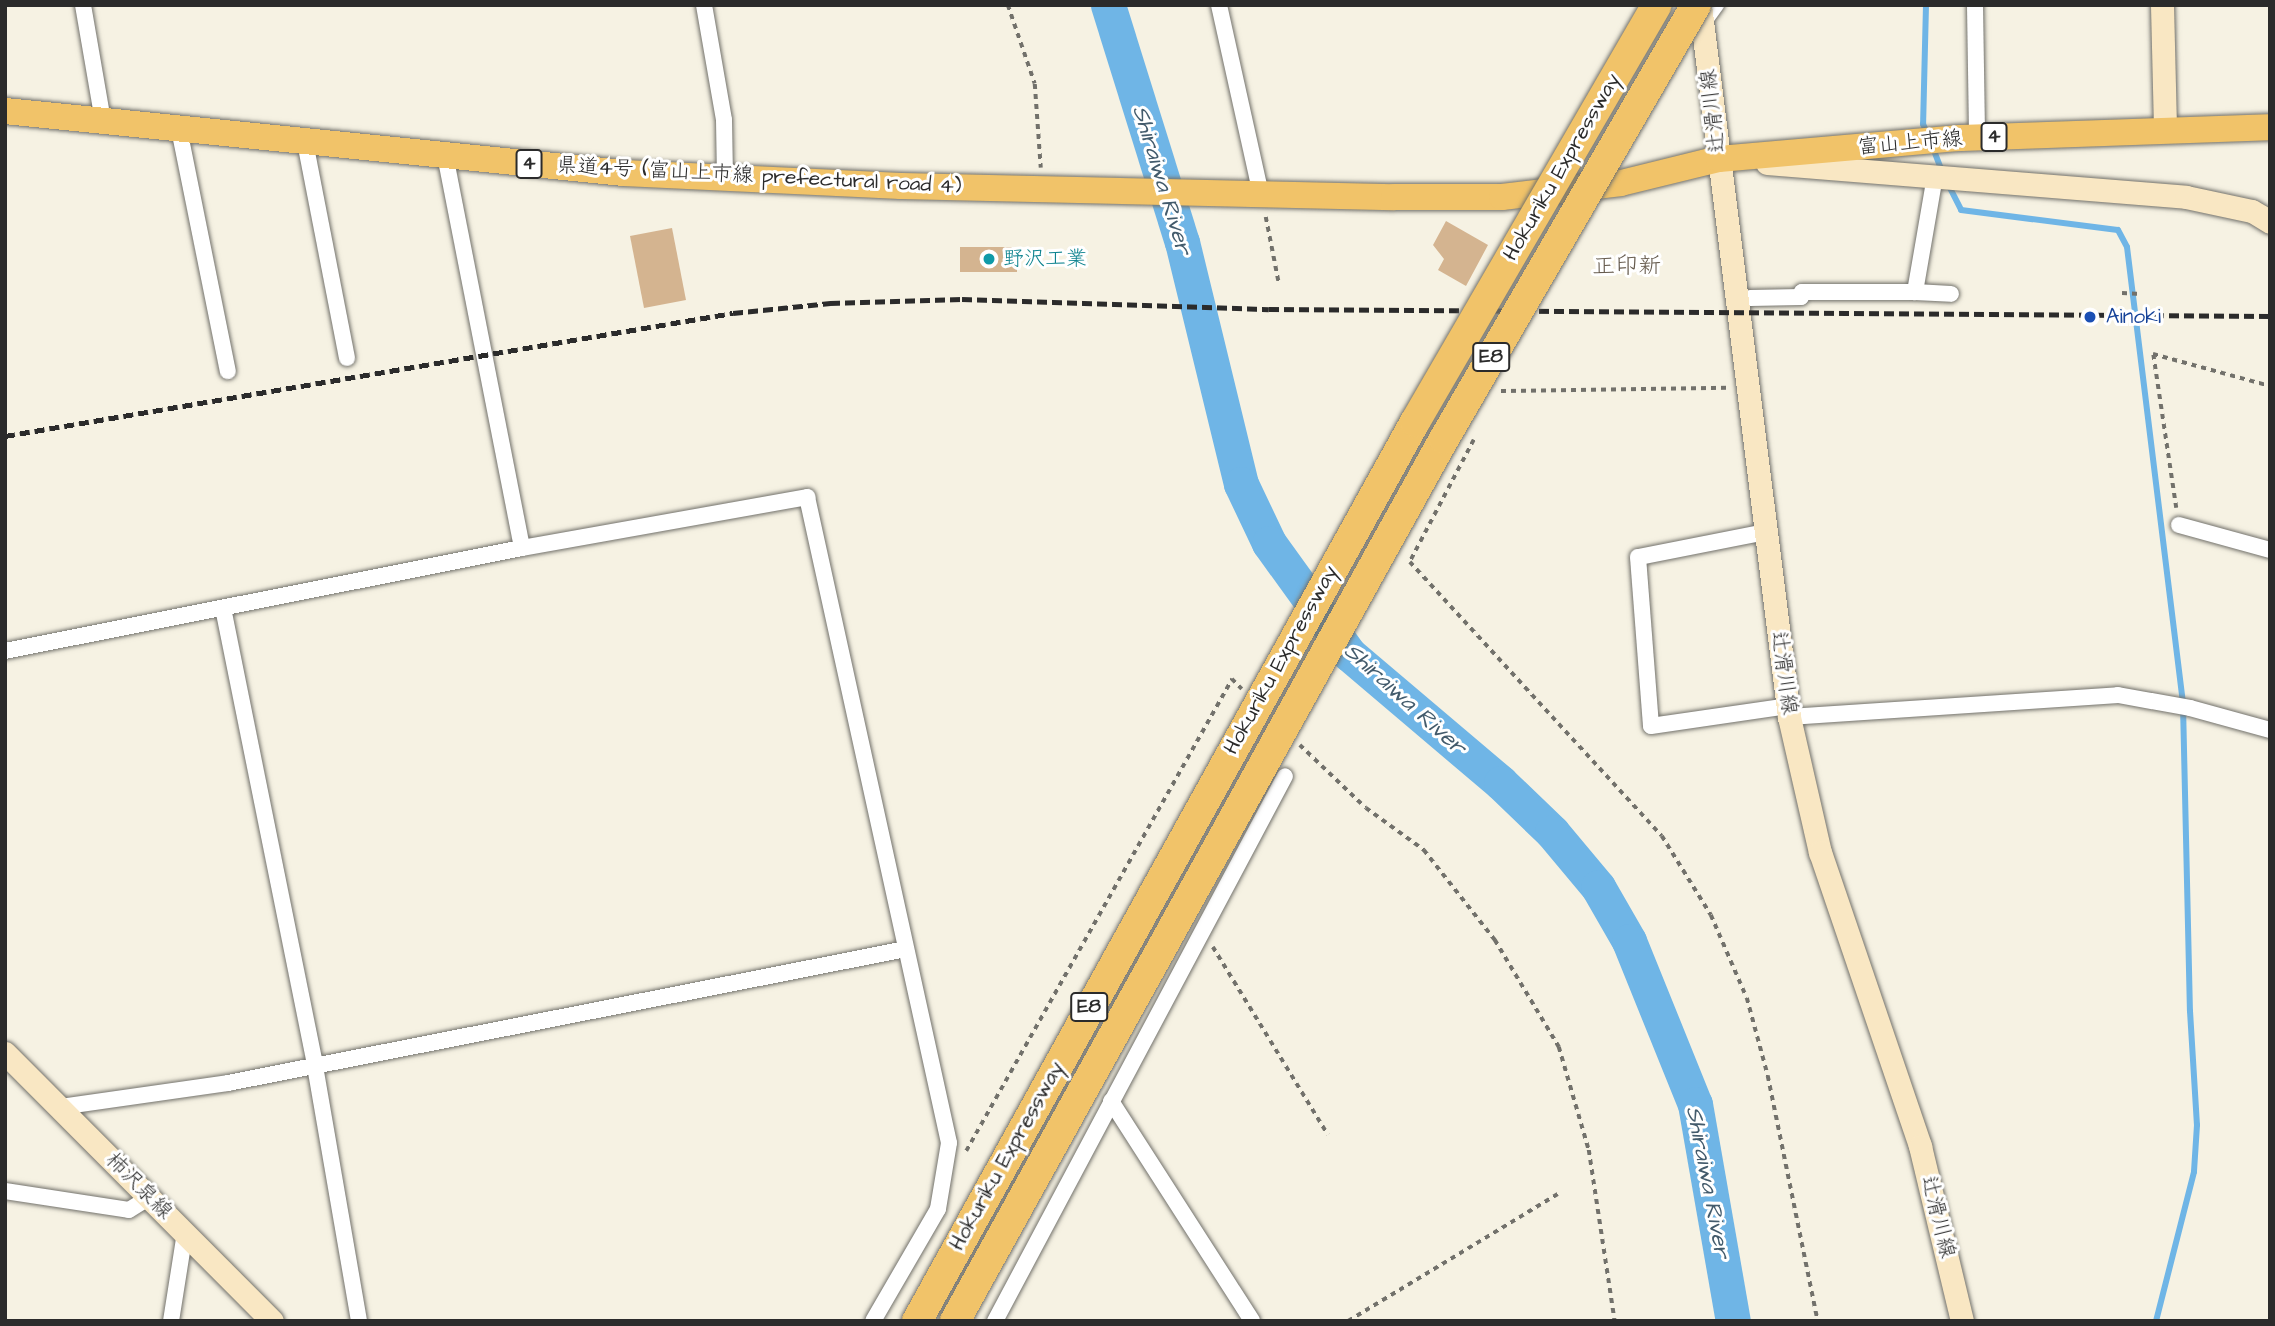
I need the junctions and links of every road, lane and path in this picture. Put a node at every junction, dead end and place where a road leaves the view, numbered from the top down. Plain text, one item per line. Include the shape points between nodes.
1 (83, 5) edge
2 (704, 5) edge
3 (1008, 5) edge
4 (1219, 5) edge
5 (1657, 5) edge
6 (1975, 5) edge
7 (2162, 5) edge
8 (1703, 10) edge
9 (5, 111) edge
10 (103, 121) junction
11 (2270, 127) edge
12 (179, 129) junction
13 (2165, 130) junction
14 (1977, 138) junction
15 (305, 142) junction
16 (445, 155) junction
17 (1719, 159) junction
18 (1935, 176) junction
19 (725, 178) junction
20 (1048, 188) junction
21 (1261, 194) junction
22 (2270, 222) edge
23 (1279, 283) dead end
24 (1915, 292) junction
25 (2122, 293) dead end
26 (2141, 293) dead end
27 (1951, 294) dead end
28 (1750, 298) dead end
29 (346, 358) dead end
30 (228, 371) dead end
31 (2270, 386) edge
32 (1748, 388) junction
33 (1493, 403) dead end
34 (1480, 428) dead end
35 (2179, 525) joint
36 (1766, 532) junction
37 (522, 548) junction
38 (2270, 550) edge
39 (223, 608) junction
40 (5, 651) edge
41 (1251, 698) dead end
42 (1789, 711) junction
43 (2270, 730) edge
44 (1299, 743) dead end
45 (1285, 776) dead end
46 (1202, 930) junction
47 (905, 949) junction
48 (5, 1052) edge
49 (315, 1066) junction
50 (1111, 1101) junction
51 (60, 1107) junction
52 (1328, 1135) dead end
53 (960, 1163) dead end
54 (5, 1191) edge
55 (1558, 1194) dead end
56 (150, 1197) junction
57 (185, 1233) junction
58 (171, 1321) edge
59 (272, 1321) edge
60 (359, 1321) edge
61 (873, 1321) edge
62 (917, 1321) edge
63 (956, 1321) edge
64 (995, 1321) edge
65 (1252, 1321) edge
66 (1348, 1321) edge
67 (1615, 1321) edge
68 (1818, 1321) edge
69 (1962, 1321) edge

1 - 10 street
2 - 19 street via 724,120
3 - 20 path via 1035,84
4 - 21 street
5 - 62 highway, Hokuriku Expressway / E8, bridge via 1282,658
6 - 14 street
7 - 13 main road
8 - 17 main road, 辻滑川線
8 - 63 highway, Hokuriku Expressway / E8, bridge via 1437,451
9 - 10 main road, 県道4号 (富山上市線 prefectural road 4) / 4
10 - 12 main road, 県道4号 (富山上市線 prefectural road 4) / 4
11 - 13 main road, 富山上市線 / 4
12 - 15 main road, 県道4号 (富山上市線 prefectural road 4) / 4
12 - 30 street
13 - 14 main road, 富山上市線 / 4
14 - 17 main road, 富山上市線 / 4
15 - 16 main road, 県道4号 (富山上市線 prefectural road 4) / 4
15 - 29 street
16 - 19 main road, 県道4号 (富山上市線 prefectural road 4) / 4
16 - 37 street
17 - 18 main road
17 - 21 main road, 4 via 1621,183 1502,197
17 - 32 main road, 辻滑川線
18 - 22 main road via 2186,197 2252,211
18 - 24 street
19 - 20 main road, 県道4号 (富山上市線 prefectural road 4) / 4
20 - 21 main road, 4
21 - 23 path
24 - 27 street
24 - 28 street via 1802,292 1801,297
25 - 26 path
31 - 35 path via 2153,354
32 - 33 path via 1500,391
32 - 36 main road, 辻滑川線
34 - 68 path via 1410,562 1662,836 1711,915 1747,998 1768,1076
35 - 38 street
36 - 42 main road, 辻滑川線
36 - 42 street via 1638,557 1651,726
37 - 39 street
37 - 47 street via 807,497
39 - 40 street
39 - 49 street
41 - 53 path via 1232,679
42 - 43 street via 2118,695
42 - 69 main road, 辻滑川線 via 1820,852 1920,1146
44 - 67 path via 1366,808 1424,850 1495,940 1559,1047 1589,1150
45 - 46 street
46 - 50 street
46 - 52 path
47 - 49 street
47 - 61 street via 949,1143 938,1209
48 - 51 main road, 柿沢泉線
49 - 51 street
49 - 60 street
50 - 64 street
50 - 65 street
51 - 56 main road, 柿沢泉線
54 - 56 street via 129,1210
55 - 66 path
56 - 57 main road, 柿沢泉線
57 - 58 street
57 - 59 main road, 柿沢泉線

